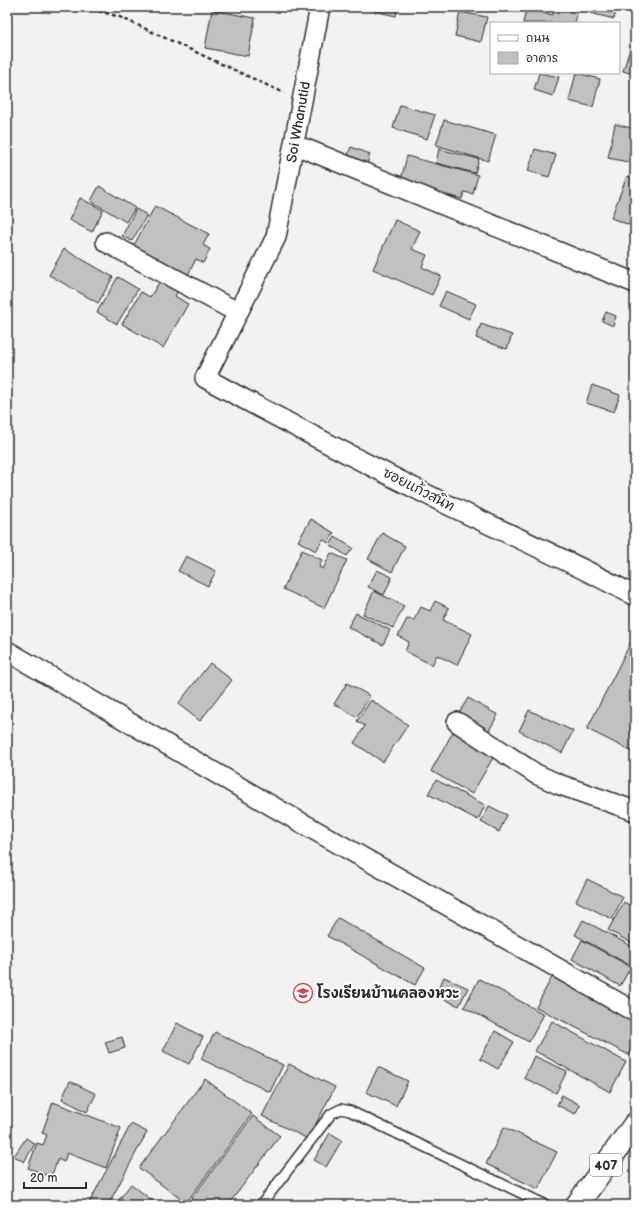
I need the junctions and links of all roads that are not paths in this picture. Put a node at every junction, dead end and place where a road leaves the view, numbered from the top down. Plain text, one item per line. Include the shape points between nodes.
1 (320, 7) edge
2 (294, 146) junction
3 (106, 242) dead end
4 (635, 283) edge
5 (237, 312) junction
6 (205, 378) joint
7 (635, 596) edge
8 (7, 651) edge
9 (457, 722) dead end
10 (635, 811) edge
11 (635, 1012) edge
12 (635, 1124) edge
13 (261, 1205) edge
14 (546, 1205) edge
15 (577, 1205) edge

1 - 2 street, Soi Whanutid
2 - 4 street
2 - 5 street, Soi Whanutid via 276,237
3 - 5 street
5 - 6 street, Soi Whanutid
6 - 7 street, ซอยแก้วสนิท via 438,499 586,569
8 - 11 street via 279,810
9 - 10 street via 536,774
12 - 15 main road, 407
13 - 14 lane via 331,1114 341,1109 350,1111

